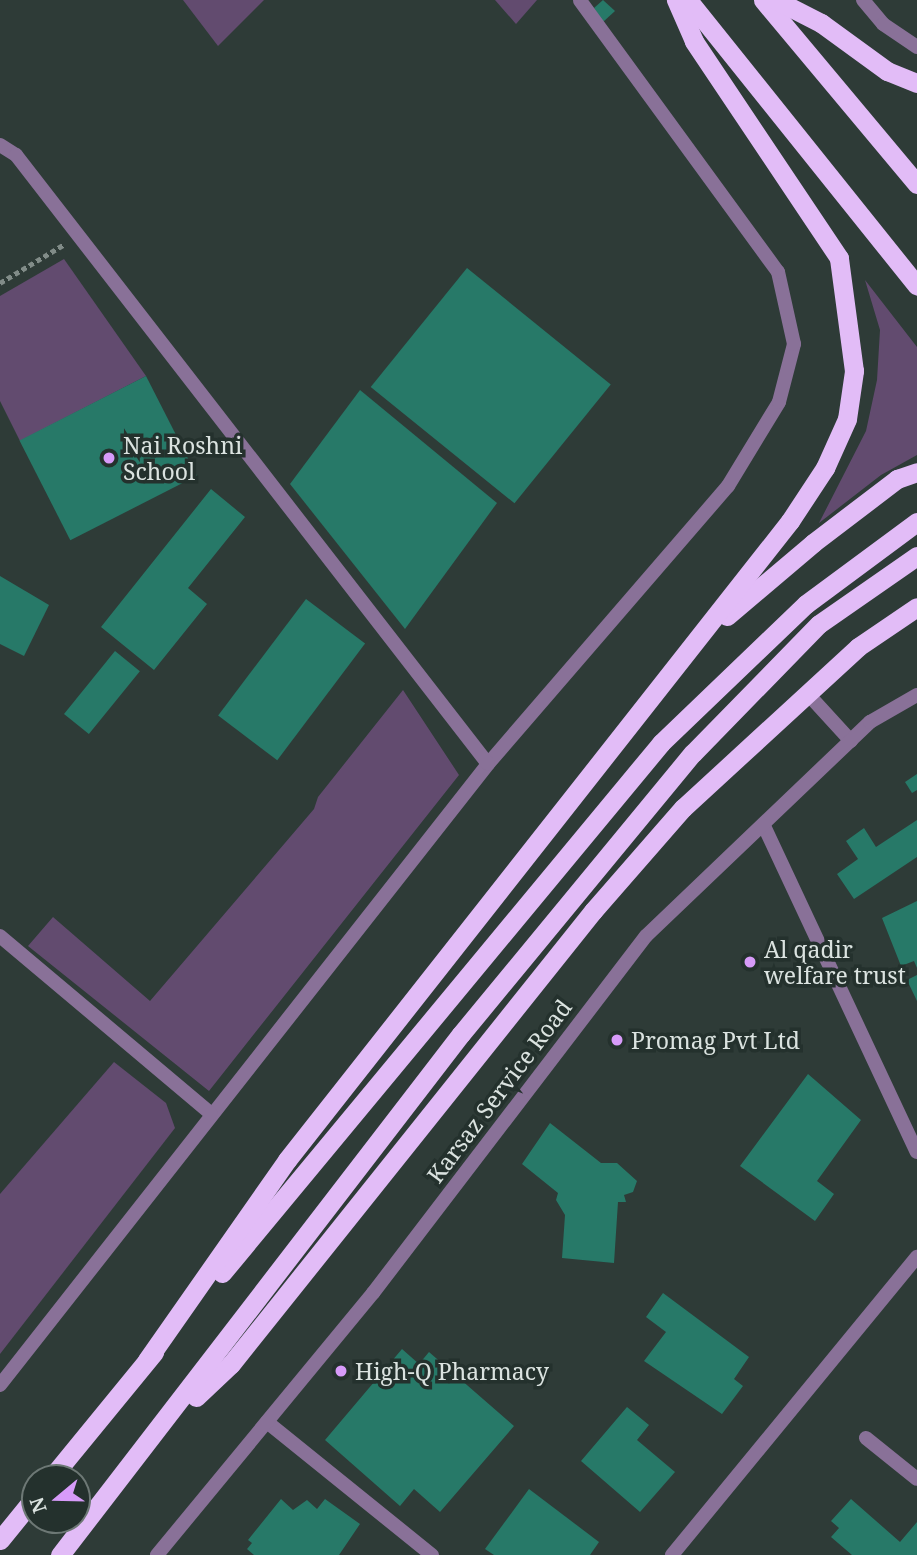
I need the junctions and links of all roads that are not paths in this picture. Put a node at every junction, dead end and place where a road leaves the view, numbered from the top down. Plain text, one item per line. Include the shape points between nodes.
1 (580, 0) edge
2 (676, 0) edge
3 (688, 0) edge
4 (763, 0) edge
5 (776, 0) edge
6 (863, 0) edge
7 (917, 47) edge
8 (917, 83) edge
9 (0, 145) edge
10 (917, 184) edge
11 (917, 286) edge
12 (917, 472) edge
13 (917, 522) edge
14 (917, 556) edge
15 (917, 607) edge
16 (917, 622) edge
17 (696, 642) junction
18 (858, 647) junction
19 (807, 692) junction
20 (917, 695) edge
21 (851, 741) junction
22 (488, 764) junction
23 (764, 826) junction
24 (0, 936) edge
25 (210, 1113) junction
26 (917, 1152) edge
27 (917, 1257) edge
28 (147, 1360) junction
29 (0, 1385) edge
30 (267, 1422) junction
31 (158, 1432) junction
32 (866, 1438) dead end
33 (62, 1464) edge
34 (917, 1479) edge
35 (21, 1514) edge
36 (0, 1540) edge
37 (60, 1555) edge
38 (157, 1555) edge
39 (432, 1555) edge
40 (672, 1555) edge

1 - 22 street via 778,272 794,344 779,402 728,486
2 - 17 highway via 694,41 839,258 854,371 847,419 825,468
3 - 11 highway
4 - 10 highway
5 - 8 highway via 821,23 887,71
6 - 7 street via 883,24
9 - 22 street via 16,155
12 - 17 highway via 897,480 813,543
13 - 28 highway via 806,604 661,743
14 - 31 highway via 819,624 693,753 469,1024
15 - 18 highway
16 - 18 highway
17 - 28 highway via 287,1160
18 - 19 highway
19 - 21 street
19 - 31 highway via 710,780 652,843 231,1364
20 - 21 street, Karsaz Service Road via 870,722
21 - 23 street, Karsaz Service Road
22 - 25 street
23 - 26 street
23 - 30 street, Karsaz Service Road via 646,936 373,1293
24 - 25 street
25 - 29 street
27 - 40 street
28 - 33 highway
30 - 38 street, Karsaz Service Road
30 - 39 street
31 - 37 highway
32 - 34 street
35 - 36 highway

